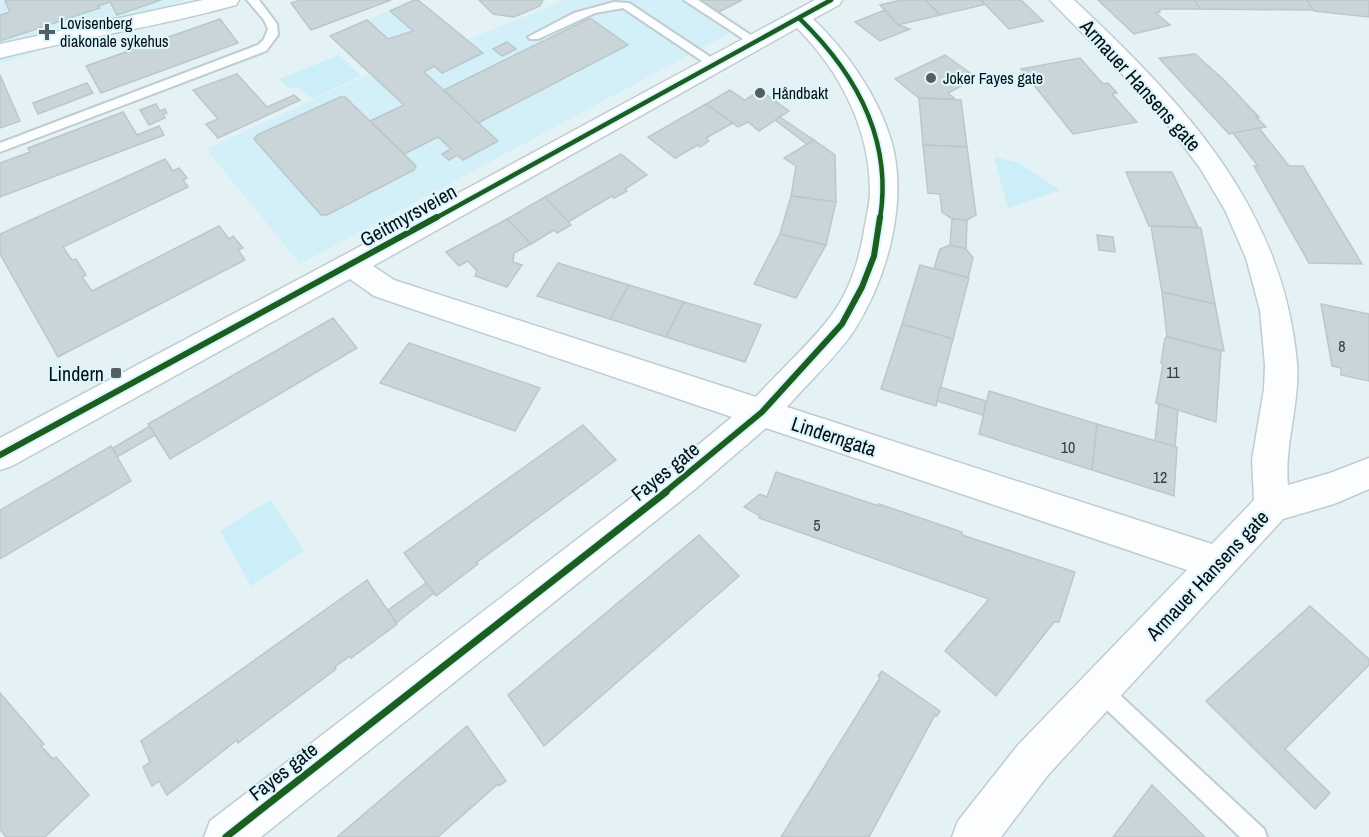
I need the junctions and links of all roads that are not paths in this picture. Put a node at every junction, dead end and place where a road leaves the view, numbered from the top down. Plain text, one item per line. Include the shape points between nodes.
1 (228, 0) edge
2 (254, 0) edge
3 (690, 0) edge
4 (831, 0) edge
5 (1062, 0) edge
6 (799, 18) junction
7 (534, 37) dead end
8 (755, 42) junction
9 (0, 51) edge
10 (715, 64) junction
11 (0, 148) edge
12 (354, 263) junction
13 (762, 412) junction
14 (0, 455) edge
15 (1369, 473) edge
16 (1272, 506) junction
17 (1217, 563) junction
18 (1099, 689) junction
19 (226, 837) edge
20 (975, 837) edge
21 (1256, 837) edge

1 - 9 street
2 - 11 lane via 274,26 274,33 262,48
3 - 8 lane
4 - 6 street, Geitmyrsveien
5 - 16 street, Armauer Hansens gate via 1114,51 1194,142 1227,189 1252,236 1268,278 1281,366 1269,461
6 - 8 street, Geitmyrsveien
6 - 13 street, Fayes gate via 824,42 860,97 878,140 884,193 874,256 842,324
7 - 10 lane via 597,9 625,6
8 - 10 street, Geitmyrsveien
10 - 12 street, Geitmyrsveien
12 - 13 street, Linderngata via 384,288
12 - 14 street, Geitmyrsveien
13 - 17 street, Linderngata
13 - 19 street, Fayes gate via 682,480
15 - 16 street via 1335,488
16 - 17 street, Armauer Hansens gate
17 - 18 street, Armauer Hansens gate
18 - 20 street, Armauer Hansens gate via 1033,760
18 - 21 lane

